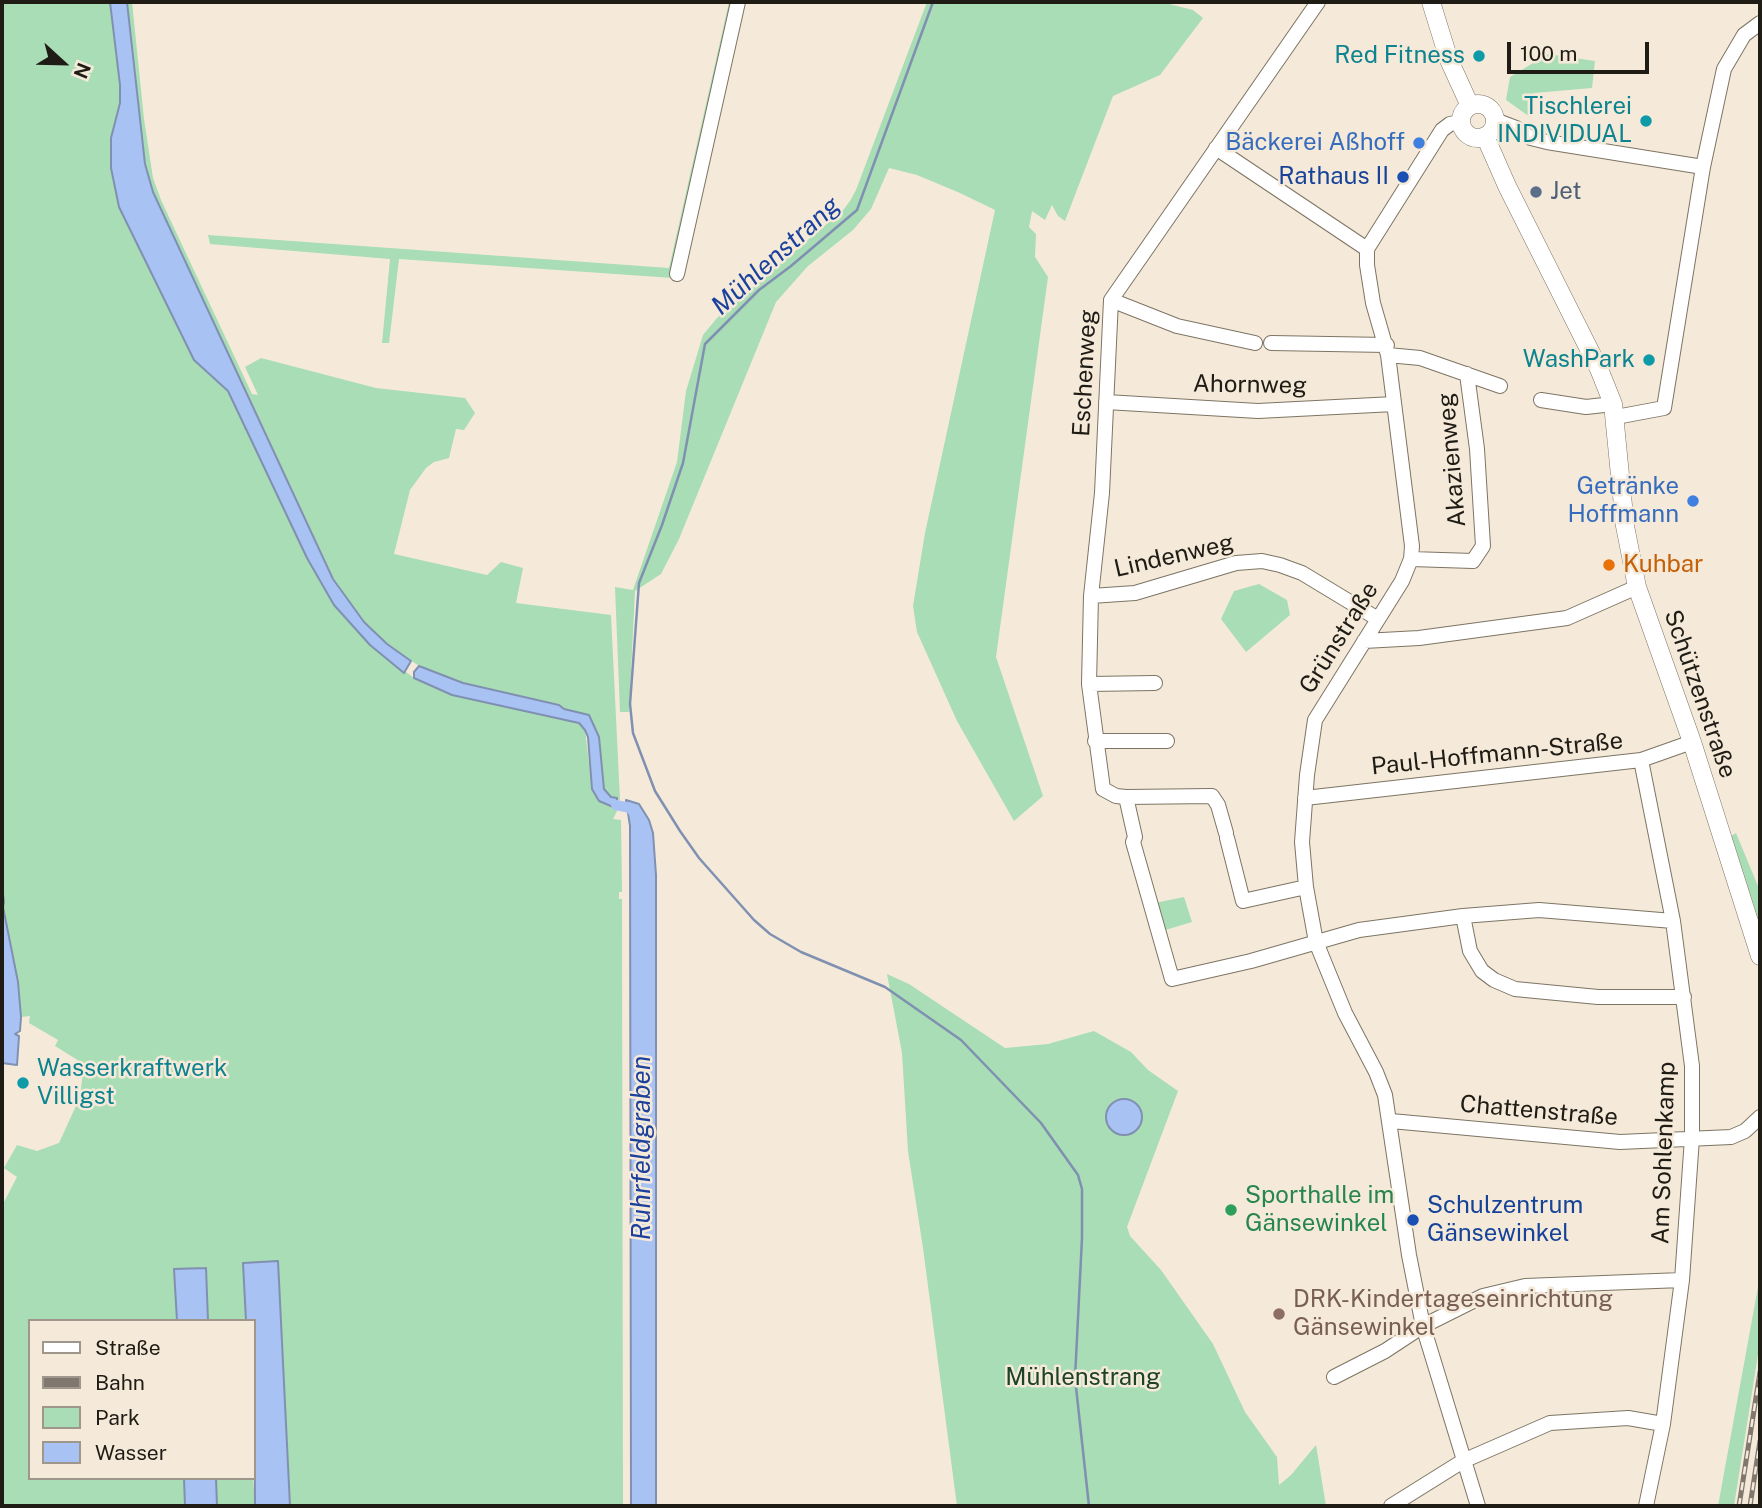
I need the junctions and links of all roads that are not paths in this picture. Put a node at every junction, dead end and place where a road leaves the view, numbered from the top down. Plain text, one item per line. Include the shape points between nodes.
1 (738, 2) edge
2 (1318, 2) edge
3 (1431, 2) edge
4 (1760, 23) edge
5 (1466, 114) junction
6 (1495, 121) junction
7 (1485, 136) junction
8 (1216, 148) junction
9 (1703, 167) junction
10 (1367, 249) junction
11 (677, 274) dead end
12 (1111, 300) junction
13 (1271, 343) dead end
14 (1255, 344) dead end
15 (1387, 350) junction
16 (1467, 374) junction
17 (1500, 386) dead end
18 (1541, 400) dead end
19 (1106, 402) junction
20 (1394, 404) junction
21 (1615, 411) junction
22 (1411, 559) junction
23 (1637, 587) junction
24 (1091, 596) junction
25 (1378, 619) junction
26 (1364, 641) junction
27 (1155, 683) dead end
28 (1089, 684) junction
29 (1095, 741) junction
30 (1167, 741) dead end
31 (1692, 742) junction
32 (1642, 760) junction
33 (1126, 797) junction
34 (1305, 798) junction
35 (1306, 887) junction
36 (1463, 916) junction
37 (1674, 921) junction
38 (1316, 942) junction
39 (1760, 956) edge
40 (1684, 997) junction
41 (1760, 1117) edge
42 (1391, 1121) junction
43 (1692, 1138) junction
44 (1682, 1280) junction
45 (1423, 1326) junction
46 (1334, 1377) dead end
47 (1663, 1424) junction
48 (1463, 1461) junction
49 (1391, 1506) edge
50 (1478, 1506) edge
51 (1646, 1506) edge

1 - 11 street
2 - 8 street, Eschenweg
3 - 5 main road
4 - 9 street via 1744,35 1724,69
5 - 6 main road via 1481,104 1491,110
5 - 7 main road via 1470,135
5 - 10 street via 1442,130
6 - 7 main road
6 - 9 street via 1547,142
7 - 21 main road, Schützenstraße
8 - 10 street
8 - 12 street, Eschenweg
9 - 21 street via 1664,408 1646,413
10 - 15 street, Grünstraße via 1373,303
12 - 14 street via 1177,326
12 - 19 street, Eschenweg
13 - 15 street
15 - 16 street
15 - 20 street, Grünstraße
16 - 17 street
16 - 22 street, Akazienweg via 1483,546 1473,561
18 - 21 street
19 - 20 street, Ahornweg via 1258,411
19 - 24 street, Eschenweg
20 - 22 street, Grünstraße
21 - 23 main road, Schützenstraße via 1625,526
22 - 25 street, Grünstraße
23 - 26 street via 1567,618
23 - 31 main road, Schützenstraße
24 - 25 street, Lindenweg via 1135,593 1236,563 1262,561 1303,573
24 - 28 street, Eschenweg
25 - 26 street, Grünstraße
26 - 34 street, Grünstraße via 1315,720
27 - 28 street
28 - 29 street, Eschenweg
29 - 30 street
29 - 33 street, Eschenweg via 1102,789
31 - 32 street, Paul-Hoffmann-Straße
31 - 39 main road, Schützenstraße
32 - 34 street, Paul-Hoffmann-Straße
32 - 37 street, Am Sohlenkamp
33 - 35 street via 1216,799 1243,901
33 - 38 street via 1133,842 1172,979
34 - 35 street, Grünstraße
35 - 38 street, Grünstraße
36 - 37 street via 1539,910
36 - 38 street via 1359,930
36 - 40 street via 1470,951 1482,971 1515,989 1598,997
37 - 40 street, Am Sohlenkamp
38 - 42 street, Grünstraße via 1345,1013 1377,1072
40 - 43 street, Am Sohlenkamp via 1692,1066
41 - 43 street, Chattenstraße via 1731,1137
42 - 43 street, Chattenstraße via 1620,1142
42 - 45 street, Grünstraße
43 - 44 street, Am Sohlenkamp
44 - 45 street via 1525,1286 1483,1296
44 - 47 street, Am Sohlenkamp
45 - 46 street
45 - 48 street, Grünstraße
47 - 48 street via 1628,1418 1550,1423
47 - 51 street, Am Sohlenkamp
48 - 49 street
48 - 50 street, Grünstraße

